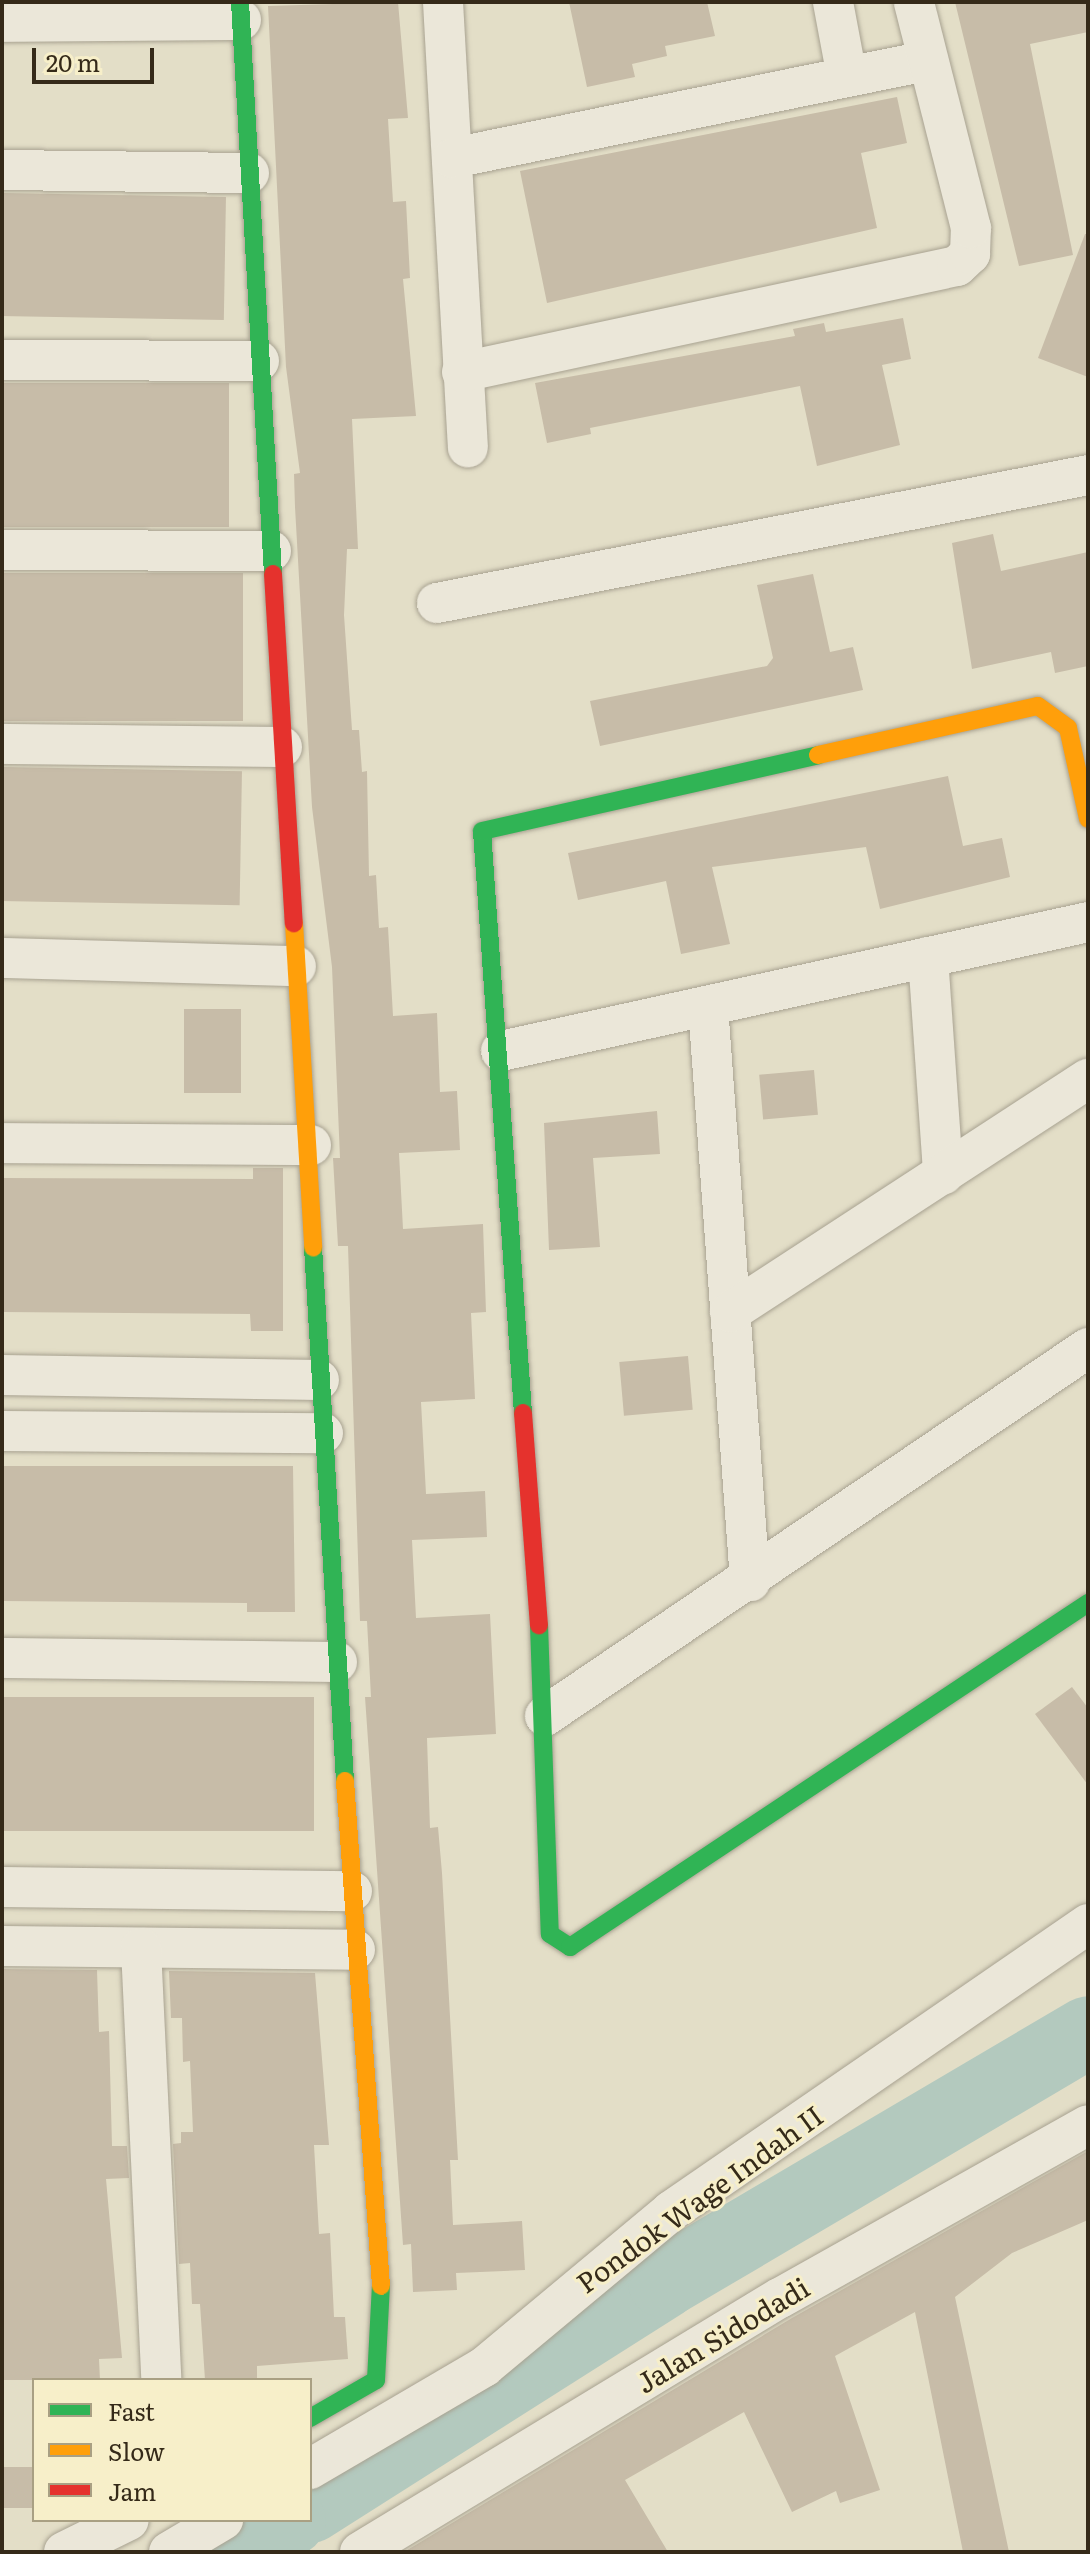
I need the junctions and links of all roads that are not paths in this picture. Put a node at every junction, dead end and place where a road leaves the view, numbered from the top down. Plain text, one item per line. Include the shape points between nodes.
1 (443, 2) edge
2 (833, 2) edge
3 (914, 2) edge
4 (240, 11) edge
5 (2, 22) edge
6 (925, 61) junction
7 (847, 77) junction
8 (453, 158) junction
9 (2, 170) edge
10 (249, 173) junction
11 (2, 360) edge
12 (259, 361) junction
13 (462, 372) junction
14 (468, 447) dead end
15 (1088, 475) edge
16 (2, 550) edge
17 (271, 551) junction
18 (437, 603) dead end
19 (2, 744) edge
20 (282, 747) junction
21 (1088, 819) edge
22 (1088, 922) edge
23 (928, 957) junction
24 (2, 958) edge
25 (296, 966) junction
26 (708, 1006) junction
27 (501, 1051) junction
28 (1088, 1079) edge
29 (2, 1143) edge
30 (311, 1145) junction
31 (943, 1174) junction
32 (730, 1312) junction
33 (1088, 1348) edge
34 (2, 1375) edge
35 (319, 1380) junction
36 (2, 1431) edge
37 (323, 1433) junction
38 (750, 1581) junction
39 (1088, 1603) edge
40 (2, 1658) edge
41 (337, 1662) junction
42 (545, 1716) junction
43 (2, 1887) edge
44 (352, 1891) junction
45 (1088, 1924) edge
46 (2, 1946) edge
47 (141, 1948) junction
48 (355, 1950) junction
49 (1088, 2125) edge
50 (161, 2378) edge
51 (312, 2417) edge
52 (312, 2468) edge
53 (125, 2522) edge
54 (220, 2522) edge
55 (180, 2549) edge
56 (64, 2552) edge
57 (360, 2552) edge

1 - 8 street
2 - 7 street
3 - 6 street
4 - 5 street
4 - 10 street
6 - 7 street
6 - 13 street via 971,228 970,254 957,266
7 - 8 street
8 - 13 street
9 - 10 street
10 - 12 street
11 - 12 street
12 - 17 street
13 - 14 street
15 - 18 street
16 - 17 street
17 - 20 street
19 - 20 street
20 - 25 street
21 - 27 street via 1068,728 1038,706 492,825 479,842
22 - 23 street
23 - 26 street
23 - 31 street
24 - 25 street
25 - 30 street
26 - 27 street
26 - 32 street
27 - 42 street
28 - 31 street
29 - 30 street
30 - 35 street
31 - 32 street
32 - 38 street
33 - 38 street
34 - 35 street
35 - 37 street
36 - 37 street
37 - 41 street
38 - 42 street
39 - 42 street via 570,1947 550,1934
40 - 41 street
41 - 44 street
43 - 44 street
44 - 48 street
45 - 52 street, Pondok Wage Indah II via 671,2211 484,2367
46 - 47 street
47 - 48 street
47 - 50 street
48 - 51 street via 384,2359 376,2380
49 - 57 street, Jalan Sidodadi via 780,2298
53 - 56 street
54 - 55 street

